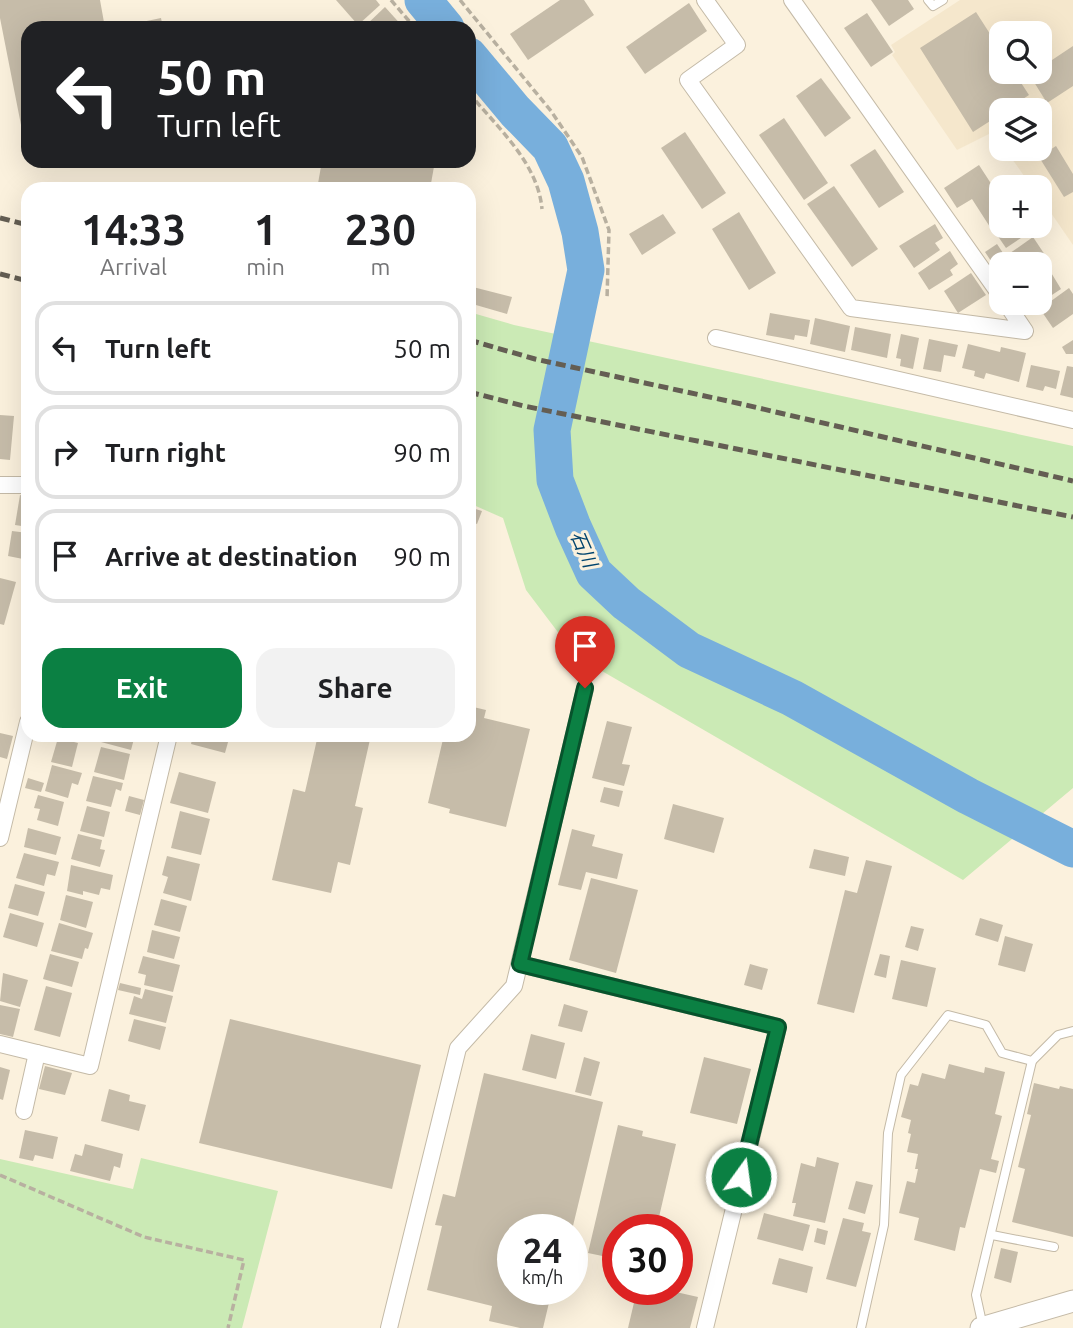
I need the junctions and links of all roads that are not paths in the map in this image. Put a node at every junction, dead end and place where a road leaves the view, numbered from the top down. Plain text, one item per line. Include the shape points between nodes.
1 (705, 0) edge
2 (792, 0) edge
3 (928, 0) edge
4 (943, 0) edge
5 (989, 279) edge
6 (1015, 315) edge
7 (716, 338) dead end
8 (1073, 420) edge
9 (0, 485) edge
10 (21, 485) edge
11 (585, 688) dead end
12 (23, 742) edge
13 (167, 742) edge
14 (0, 838) edge
15 (520, 964) junction
16 (1073, 1031) edge
17 (0, 1044) edge
18 (37, 1053) junction
19 (1032, 1060) junction
20 (24, 1111) dead end
21 (992, 1235) junction
22 (1055, 1247) dead end
23 (1073, 1301) edge
24 (389, 1328) edge
25 (705, 1328) edge
26 (861, 1328) edge
27 (982, 1328) edge

1 - 6 street via 737,45 688,80 850,308 1026,331
2 - 5 street
3 - 4 lane via 933,6
7 - 8 street
9 - 10 street
11 - 15 street
12 - 14 street
13 - 18 street via 90,1066
15 - 24 street via 514,986 458,1048
15 - 25 street via 778,1027
16 - 19 lane via 1058,1035
17 - 18 street
18 - 20 street
19 - 21 lane
19 - 26 lane via 1002,1053 986,1025 948,1015 901,1075 888,1133 884,1225
21 - 22 lane
21 - 27 lane via 976,1295
23 - 27 street

